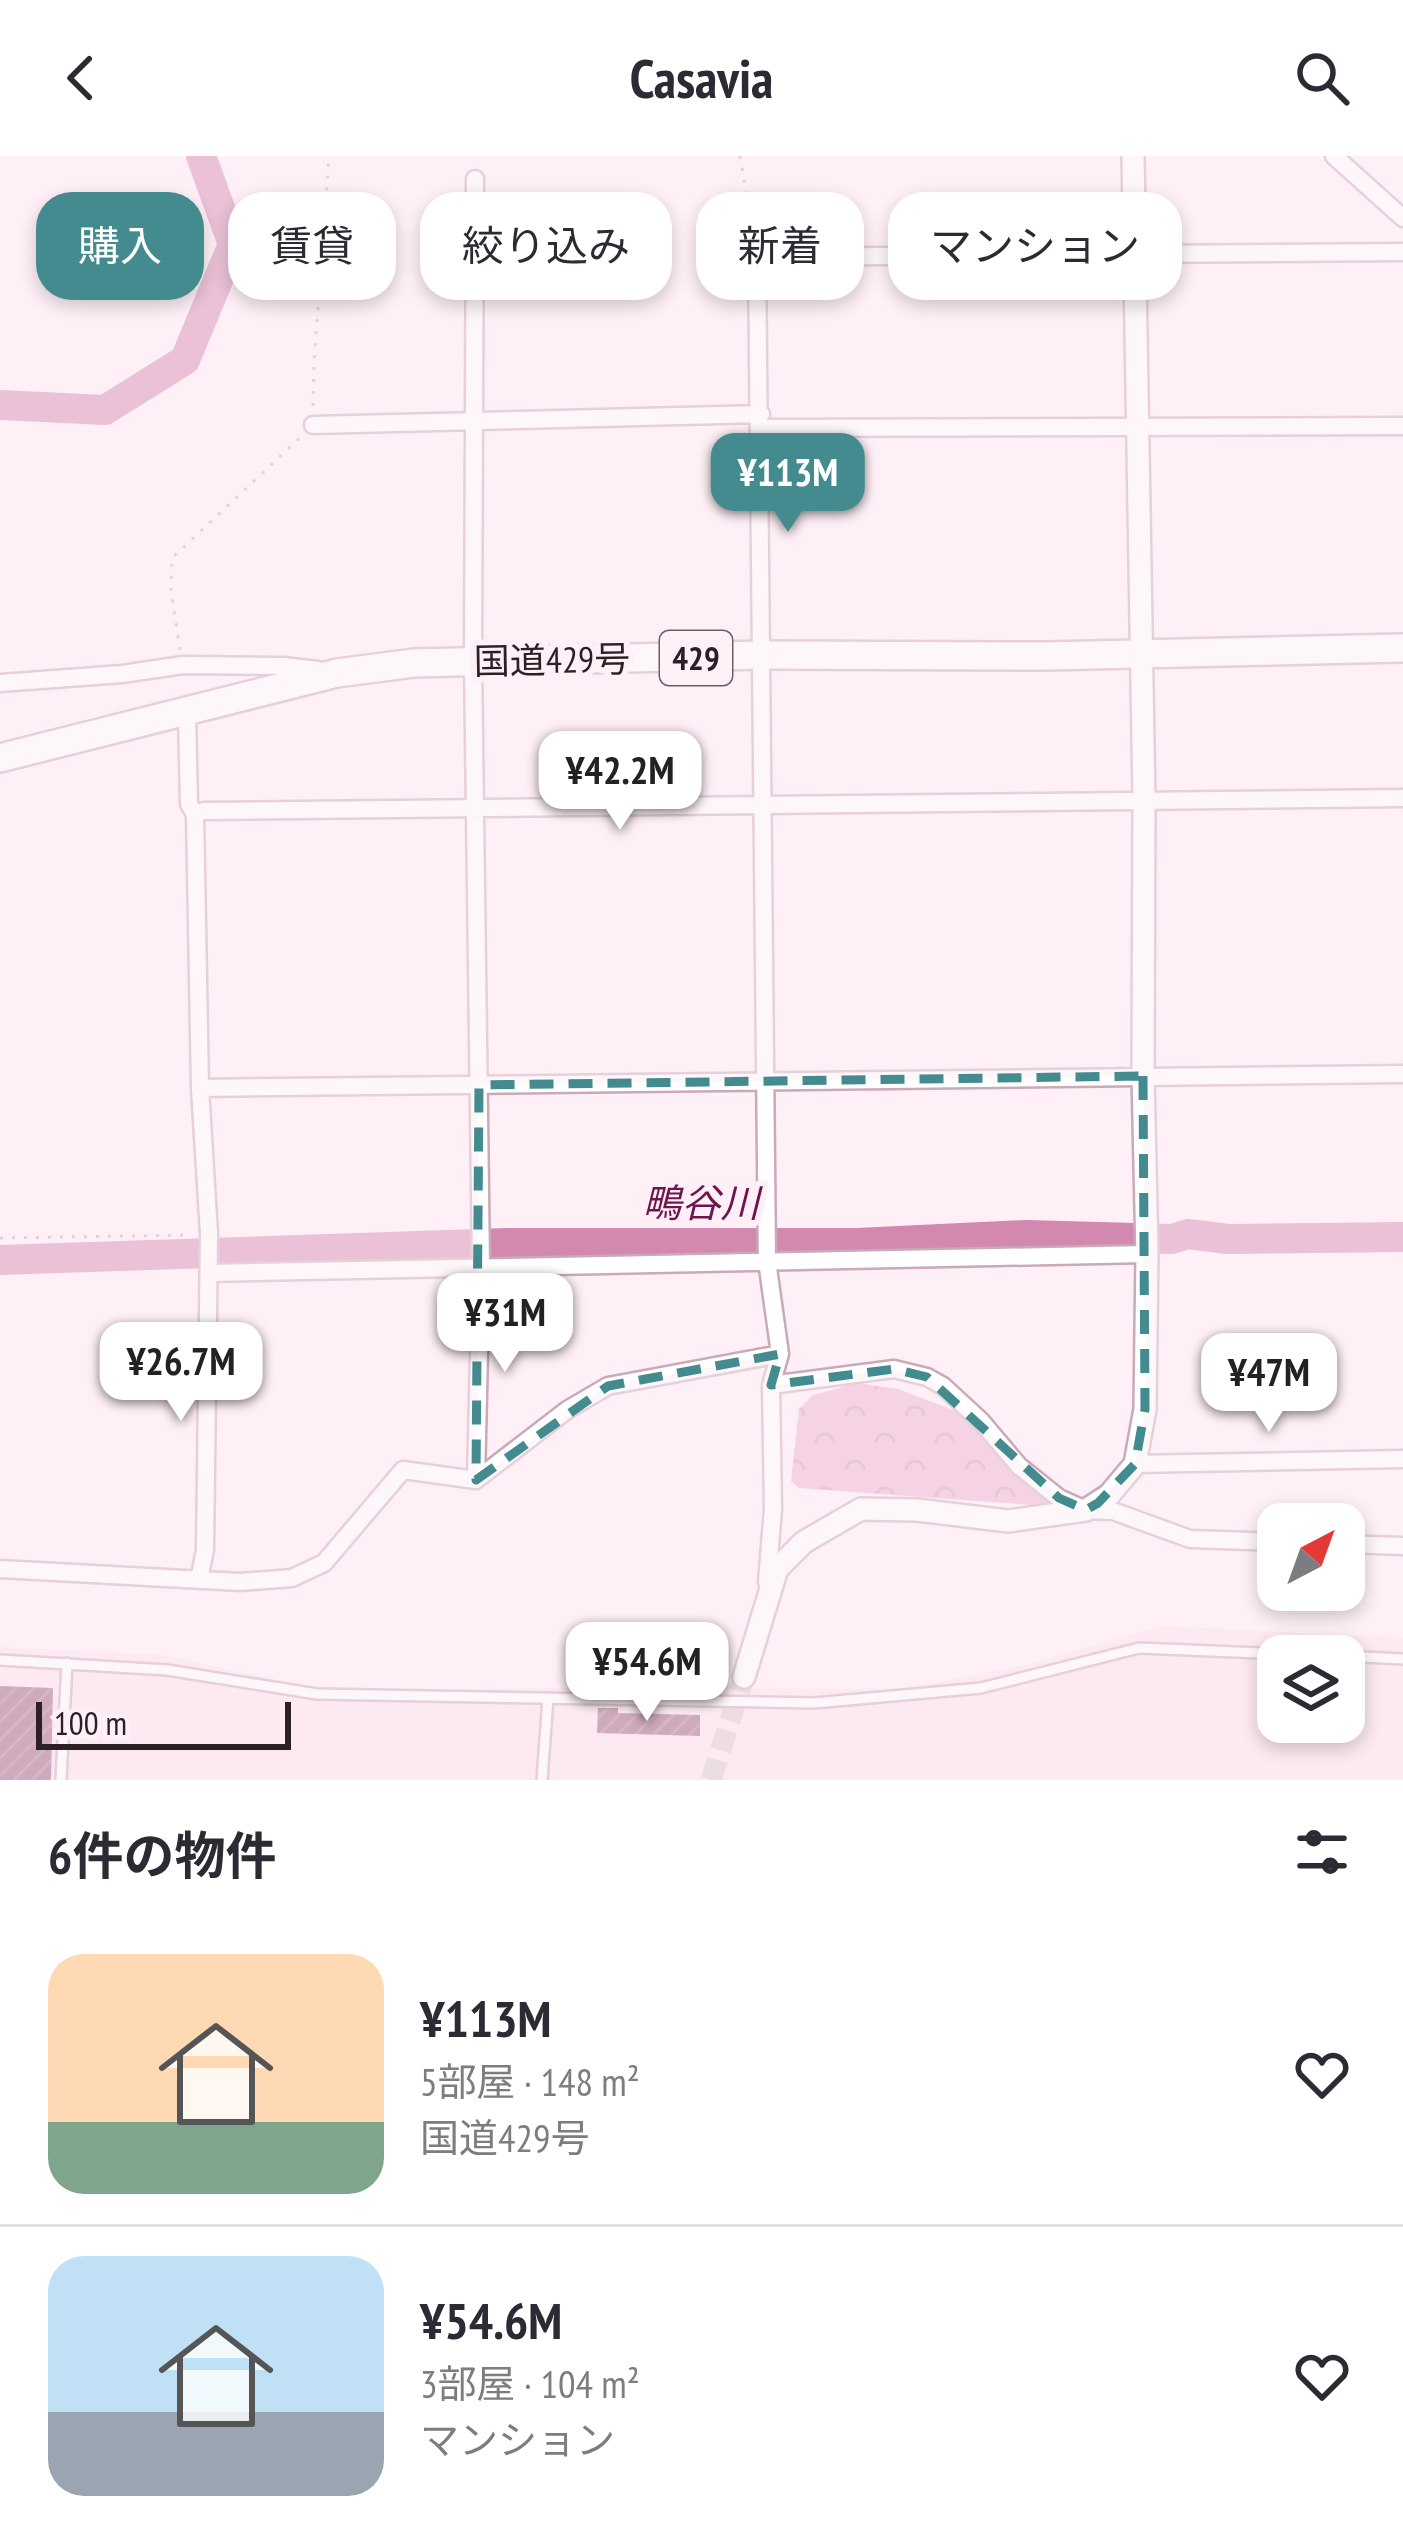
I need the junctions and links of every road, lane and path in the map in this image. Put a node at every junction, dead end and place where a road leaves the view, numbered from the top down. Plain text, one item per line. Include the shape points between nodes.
1 (329, 156) edge
2 (740, 156) edge
3 (1132, 156) edge
4 (1334, 156) edge
5 (476, 179) dead end
6 (746, 192) edge
7 (1133, 192) edge
8 (1403, 218) edge
9 (1403, 252) edge
10 (1182, 254) edge
11 (758, 300) edge
12 (1135, 300) edge
13 (760, 421) junction
14 (476, 422) junction
15 (313, 425) junction
16 (1138, 426) junction
17 (1403, 426) edge
18 (1403, 648) edge
19 (1141, 652) junction
20 (763, 655) junction
21 (473, 660) junction
22 (183, 665) junction
23 (337, 673) junction
24 (0, 683) edge
25 (187, 711) junction
26 (0, 758) edge
27 (1403, 798) edge
28 (1144, 800) junction
29 (765, 806) junction
30 (476, 807) junction
31 (196, 814) junction
32 (1403, 1074) edge
33 (1143, 1076) junction
34 (767, 1081) junction
35 (479, 1085) junction
36 (200, 1088) junction
37 (209, 1234) junction
38 (0, 1238) edge
39 (1147, 1254) junction
40 (767, 1261) junction
41 (481, 1268) junction
42 (210, 1273) junction
43 (780, 1354) junction
44 (771, 1385) junction
45 (1403, 1460) edge
46 (1135, 1464) junction
47 (476, 1480) junction
48 (1086, 1510) junction
49 (1257, 1542) edge
50 (1365, 1545) edge
51 (1403, 1546) edge
52 (0, 1569) edge
53 (200, 1580) junction
54 (765, 1604) junction
55 (1257, 1653) edge
56 (1365, 1657) edge
57 (1403, 1659) edge
58 (0, 1660) edge
59 (67, 1663) junction
60 (744, 1678) tunnel mouth
61 (548, 1698) junction
62 (61, 1780) edge
63 (542, 1780) edge

1 - 15 path
2 - 6 path
3 - 7 street
4 - 8 street
5 - 14 street
9 - 10 street
11 - 13 street
12 - 16 street
13 - 14 street
13 - 16 street
13 - 20 street
14 - 15 street
14 - 21 street
15 - 22 path via 172,558
16 - 17 street
16 - 19 street
18 - 19 highway, 国道429号 / 429
19 - 20 highway, 国道429号 / 429
19 - 28 street
20 - 21 highway, 国道429号 / 429
20 - 29 street
21 - 23 highway, 国道429号 / 429
21 - 30 street
22 - 23 street
22 - 24 street
23 - 25 highway, 国道429号 / 429
25 - 26 highway, 国道429号 / 429
25 - 31 street via 189,804
27 - 28 street
28 - 29 street
28 - 33 street
29 - 30 street
29 - 34 street
30 - 31 street
30 - 35 street
31 - 36 street
32 - 33 street
33 - 34 street
33 - 39 street
34 - 35 street
34 - 40 street
35 - 36 street
35 - 41 street
36 - 37 street
37 - 38 path
37 - 42 street
39 - 40 street
39 - 46 street via 1145,1408
40 - 41 street
40 - 43 street
41 - 42 street
41 - 47 street
42 - 53 street
43 - 44 street
43 - 47 street via 608,1386
44 - 48 street via 894,1370 927,1378 981,1421 1019,1466
44 - 54 street
45 - 46 street
46 - 48 street
47 - 53 street via 403,1470 324,1563 292,1578
48 - 49 street via 1113,1511 1190,1540
48 - 54 street via 1008,1521 861,1509 804,1542 777,1569
50 - 51 street
52 - 53 street
54 - 60 street
55 - 61 lane via 1139,1648 981,1688 814,1703
56 - 57 lane
58 - 59 lane
59 - 61 lane via 317,1694
59 - 62 lane
61 - 63 lane

